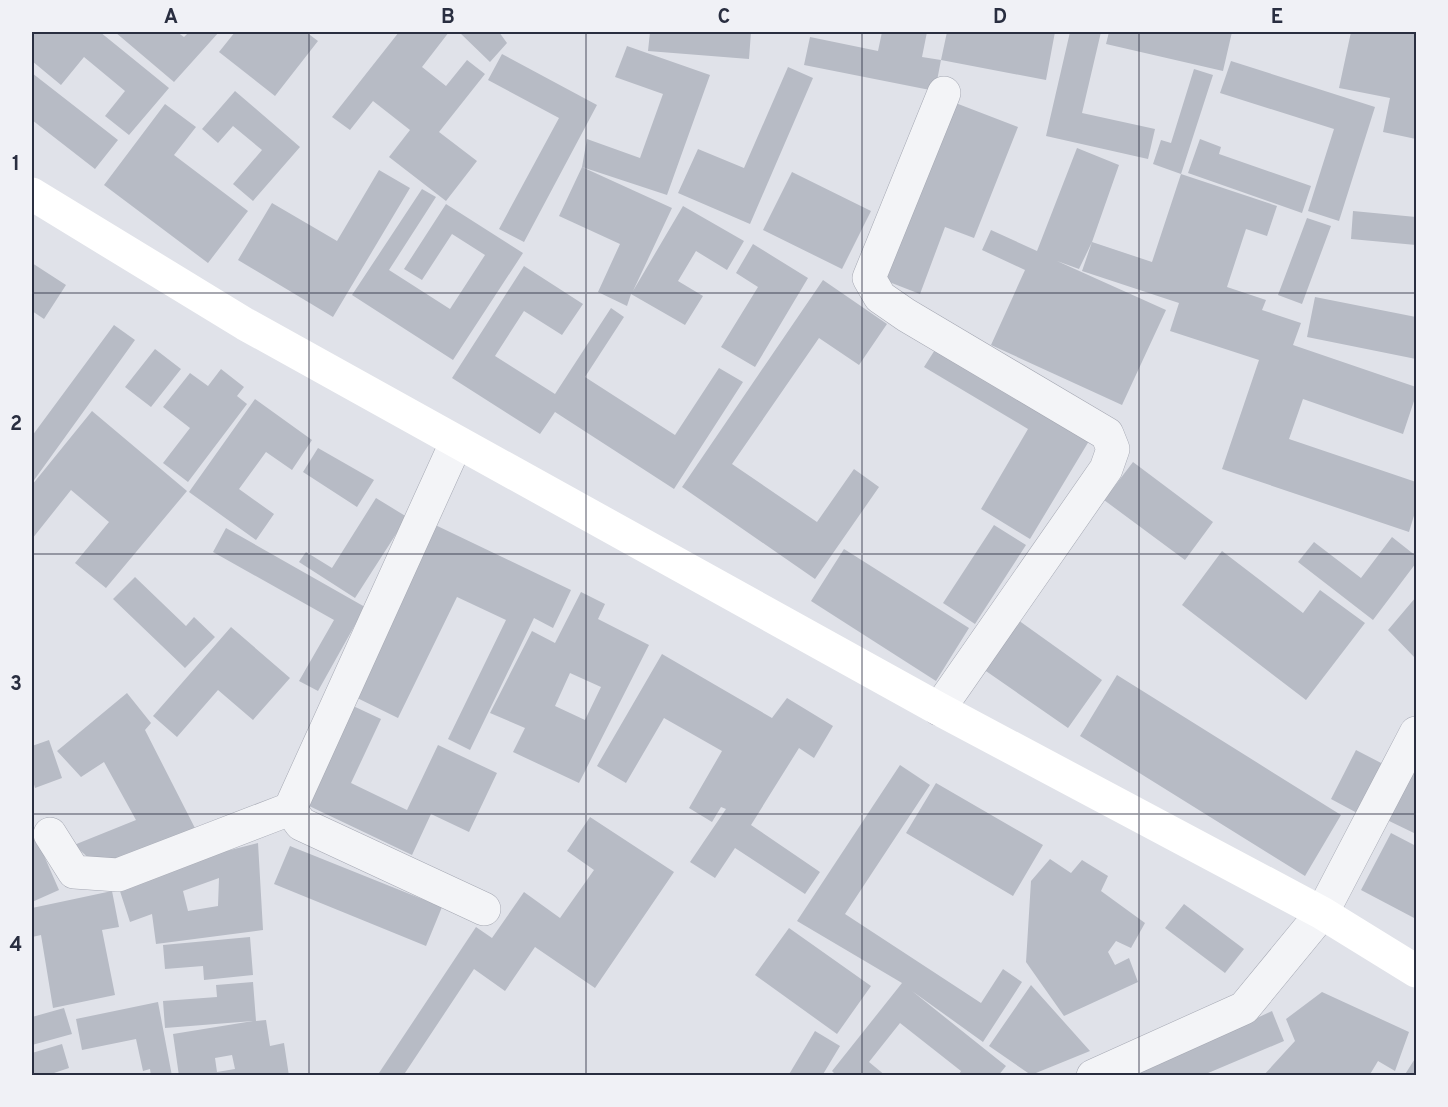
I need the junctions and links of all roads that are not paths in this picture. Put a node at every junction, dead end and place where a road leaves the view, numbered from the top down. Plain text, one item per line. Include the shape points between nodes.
1 (944, 93) dead end
2 (32, 194) edge
3 (456, 443) junction
4 (939, 709) junction
5 (1416, 733) edge
6 (290, 808) junction
7 (50, 834) dead end
8 (483, 909) dead end
9 (1322, 913) junction
10 (1416, 971) edge
11 (1093, 1076) edge

1 - 4 street via 869,278 880,297 1107,434 1113,449 1106,469
2 - 3 main road via 244,324
3 - 4 main road
3 - 6 street
4 - 9 main road
5 - 9 street
6 - 7 street via 118,875 74,872
6 - 8 street via 302,824
9 - 10 main road
9 - 11 street via 1244,1008

